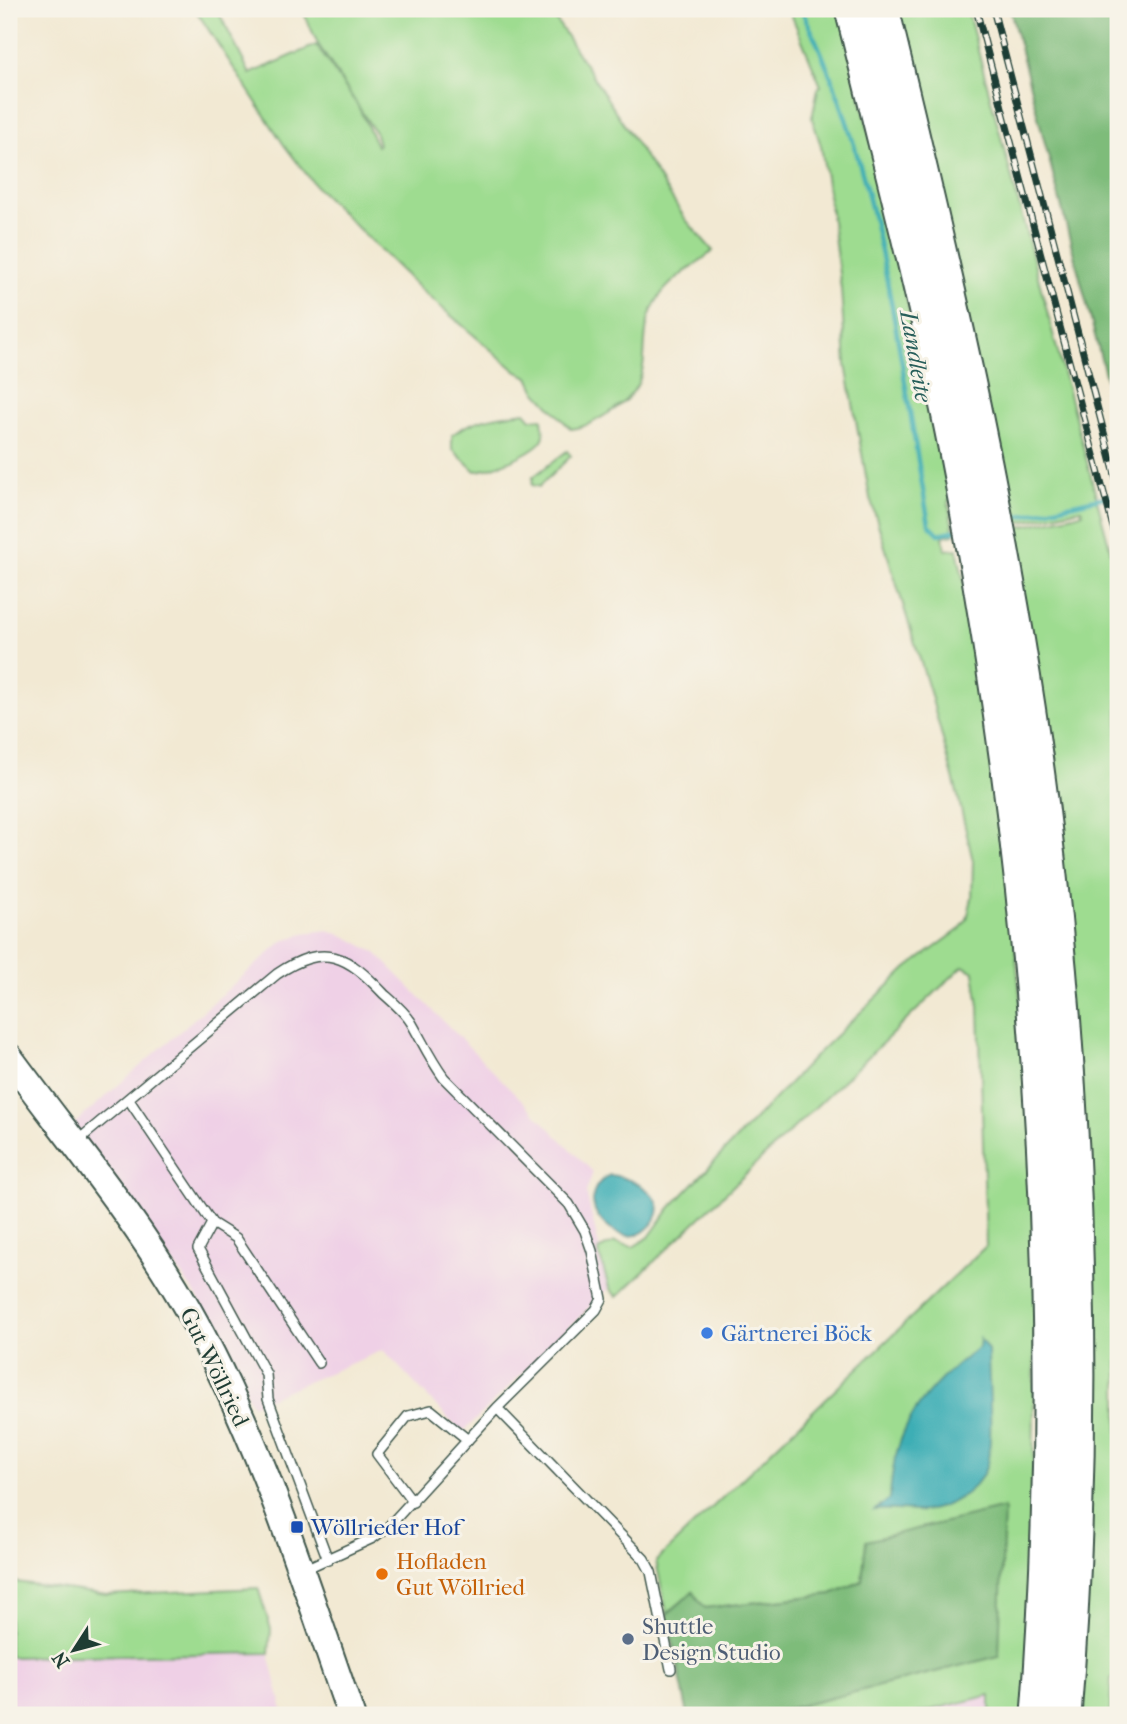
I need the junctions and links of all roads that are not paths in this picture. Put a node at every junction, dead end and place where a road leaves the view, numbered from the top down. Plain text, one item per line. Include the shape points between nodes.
1 (852, 9) edge
2 (882, 9) edge
3 (978, 492) junction
4 (991, 567) junction
5 (9, 1057) edge
6 (129, 1100) junction
7 (73, 1144) junction
8 (212, 1223) junction
9 (318, 1363) dead end
10 (497, 1408) junction
11 (468, 1440) junction
12 (413, 1502) junction
13 (328, 1560) junction
14 (300, 1571) junction
15 (671, 1669) dead end
16 (351, 1715) edge
17 (1038, 1715) edge
18 (1064, 1715) edge

1 - 3 highway via 933,339
2 - 3 highway via 957,326
3 - 4 highway
4 - 17 highway via 1037,1034 1050,1283 1046,1560
4 - 18 highway via 1042,806 1064,1031 1077,1380
5 - 7 street, Gut Wöllried
6 - 7 lane
6 - 8 lane
6 - 10 lane via 301,958 331,956 360,970 410,1019 427,1055 444,1077 569,1204 593,1251 602,1299 596,1310
7 - 14 street, Gut Wöllried via 158,1260 210,1350
8 - 9 lane via 236,1238
8 - 13 lane, Gut Wöllried via 198,1249 266,1374 268,1399
10 - 11 lane
10 - 15 lane via 644,1559 651,1572
11 - 12 lane
11 - 12 lane via 431,1410 408,1416 377,1454
12 - 13 lane via 373,1538
13 - 14 lane
14 - 16 street, Gut Wöllried

